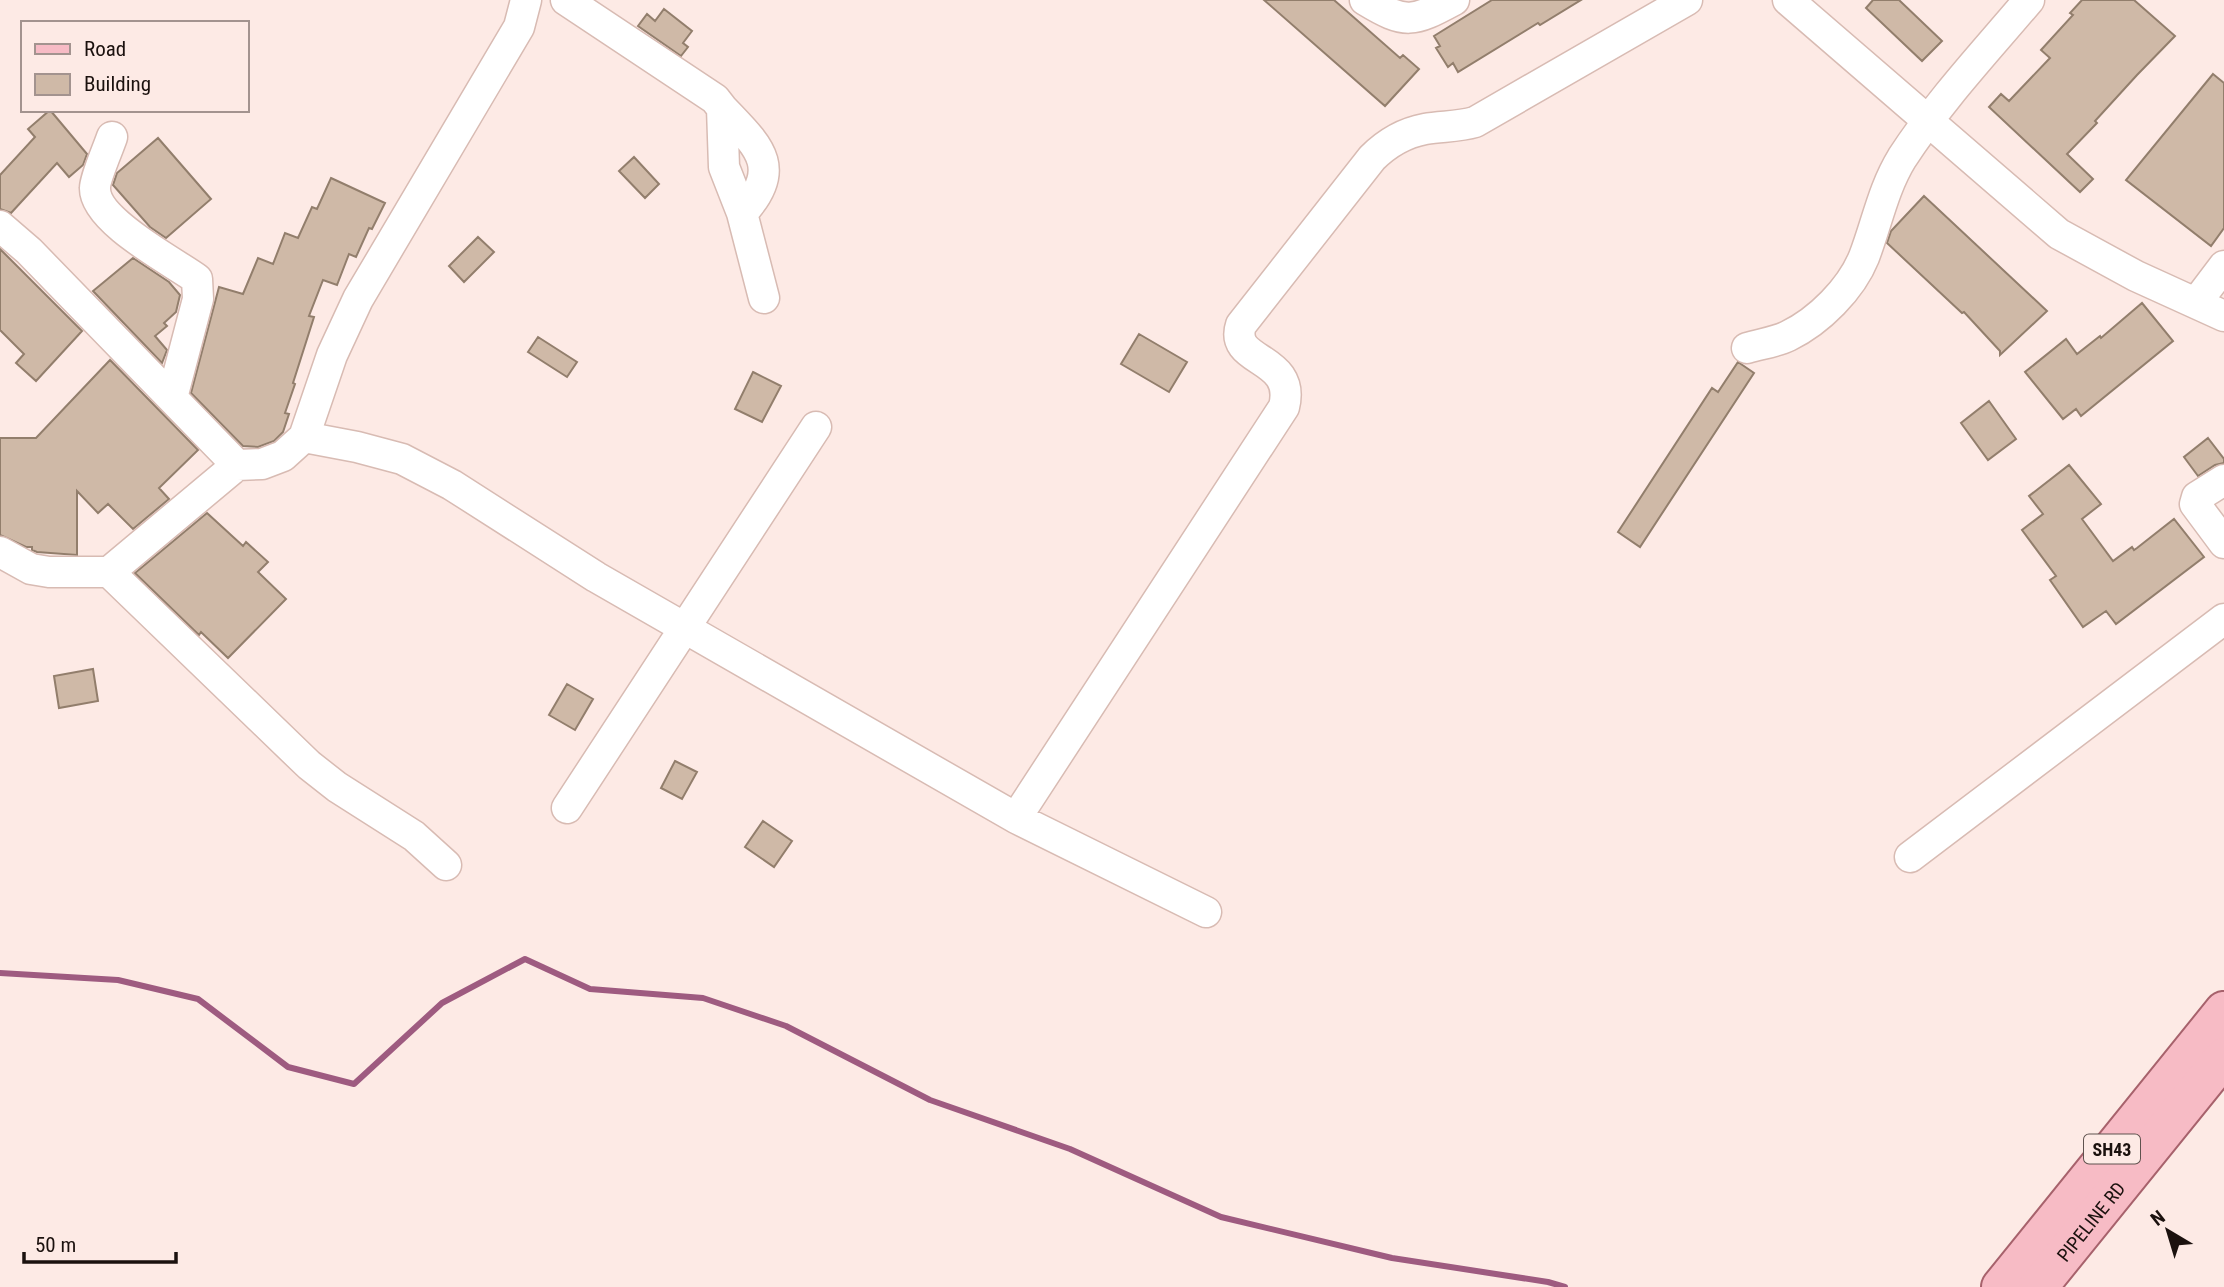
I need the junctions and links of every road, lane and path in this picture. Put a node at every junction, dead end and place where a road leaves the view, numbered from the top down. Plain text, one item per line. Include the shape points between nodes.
1 (526, 0) edge
2 (566, 0) edge
3 (1365, 0) edge
4 (1454, 0) edge
5 (1687, 0) edge
6 (1788, 0) edge
7 (2029, 0) edge
8 (722, 108) junction
9 (1928, 120) junction
10 (112, 137) dead end
11 (742, 213) junction
12 (0, 226) edge
13 (2224, 266) edge
14 (764, 298) dead end
15 (2196, 303) junction
16 (2224, 316) edge
17 (1747, 348) dead end
18 (172, 398) junction
19 (816, 427) dead end
20 (304, 437) junction
21 (237, 466) junction
22 (2224, 480) edge
23 (2224, 543) edge
24 (0, 552) edge
25 (109, 572) junction
26 (2224, 619) edge
27 (685, 628) junction
28 (567, 808) dead end
29 (1016, 818) junction
30 (1909, 857) dead end
31 (446, 865) dead end
32 (1206, 912) dead end
33 (2224, 1011) edge
34 (2224, 1057) edge
35 (2001, 1287) edge
36 (2038, 1287) edge

1 - 20 street via 519,27 358,299 332,355
2 - 8 street
3 - 4 street via 1407,19
5 - 29 street via 1475,122 1400,137 1372,158 1241,324 1240,342 1285,382 1284,407
6 - 9 street
7 - 9 street
8 - 11 street via 724,167
8 - 11 street via 756,143 766,168 762,185
9 - 15 street via 2059,234
9 - 17 street via 1886,189 1864,258 1849,284 1819,316 1787,337
10 - 18 street via 95,188 103,209 158,256 197,279 198,299
11 - 14 street
12 - 18 street
13 - 15 street
15 - 16 street
18 - 21 street
19 - 27 street
20 - 21 street via 283,456
20 - 27 street via 412,464
21 - 25 street
22 - 23 street via 2197,497 2195,504
24 - 25 street via 31,569
25 - 31 street via 309,765 414,836
26 - 30 street
27 - 28 street
27 - 29 street
29 - 32 street
33 - 35 main road, SH43
34 - 36 main road, PIPELINE RD / SH43

